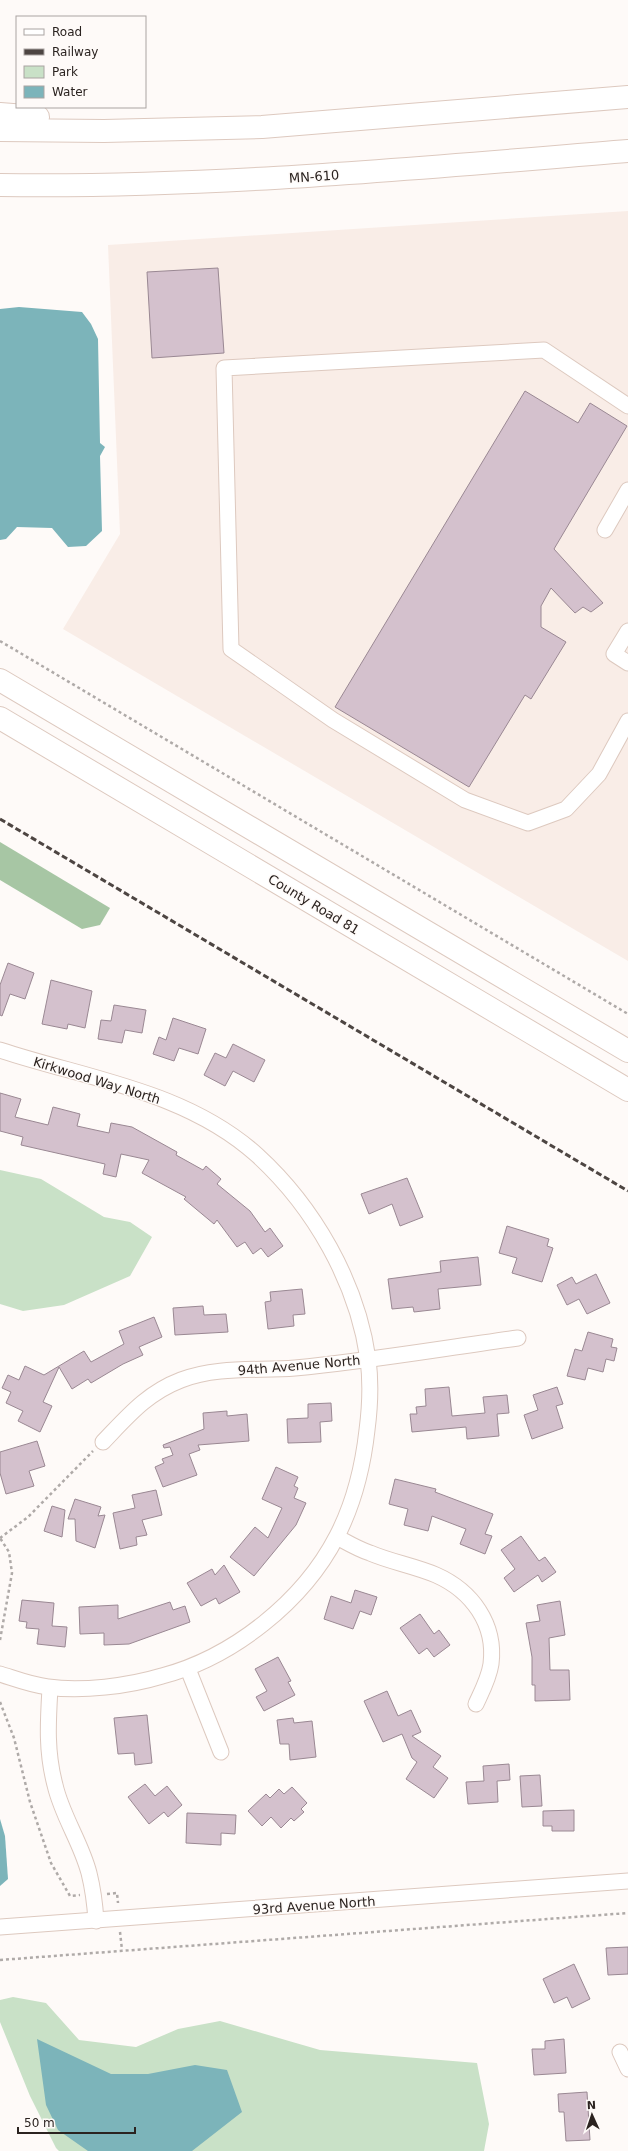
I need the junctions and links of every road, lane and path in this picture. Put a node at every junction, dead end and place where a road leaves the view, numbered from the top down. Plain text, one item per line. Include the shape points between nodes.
1 (628, 98) edge
2 (0, 114) edge
3 (209, 129) junction
4 (0, 130) edge
5 (628, 151) edge
6 (0, 185) edge
7 (628, 406) edge
8 (628, 490) edge
9 (605, 530) dead end
10 (628, 631) edge
11 (0, 641) edge
12 (628, 663) edge
13 (0, 680) edge
14 (0, 718) edge
15 (628, 721) edge
16 (628, 1014) edge
17 (0, 1050) edge
18 (628, 1051) edge
19 (628, 1090) edge
20 (518, 1338) dead end
21 (368, 1359) junction
22 (103, 1442) joint
23 (337, 1537) junction
24 (0, 1538) edge
25 (0, 1640) edge
26 (188, 1669) junction
27 (0, 1674) edge
28 (50, 1688) junction
29 (0, 1702) edge
30 (476, 1704) dead end
31 (220, 1752) dead end
32 (628, 1881) edge
33 (70, 1896) dead end
34 (628, 1913) edge
35 (96, 1921) junction
36 (0, 1928) edge
37 (0, 1960) edge
38 (620, 2052) dead end
39 (628, 2069) edge

1 - 3 highway
2 - 3 highway
3 - 4 highway
5 - 6 highway, MN-610 via 257,180 130,185
7 - 15 street via 544,350 224,368 231,649 333,720 465,800 528,823 566,809 599,774
8 - 9 street
10 - 12 street via 614,654
11 - 16 path
13 - 18 highway
14 - 19 highway, County Road 81
17 - 21 street, Kirkwood Way North via 130,1087 175,1103 218,1126 256,1155 290,1189 342,1271 355,1304
20 - 21 street, 94th Avenue North
21 - 22 street, 94th Avenue North via 295,1368 209,1372 182,1380 156,1391 134,1409
21 - 23 street, Kirkwood Way North via 369,1414 365,1452 354,1493
22 - 24 path via 28,1517
23 - 26 street, Kirkwood Way North via 316,1569 287,1602 256,1630
23 - 30 street via 370,1553 436,1575 456,1585 473,1601 486,1620 491,1642 488,1677
24 - 25 path via 10,1552 12,1573
26 - 28 street, Kirkwood Way North via 142,1682 99,1687
26 - 31 street
27 - 28 street, Kirkwood Way North
28 - 35 street via 47,1749 65,1818 89,1872
29 - 33 path via 14,1738 37,1822 52,1862
32 - 35 street, 93rd Avenue North
34 - 37 path
35 - 36 street, 93rd Avenue North
38 - 39 street

